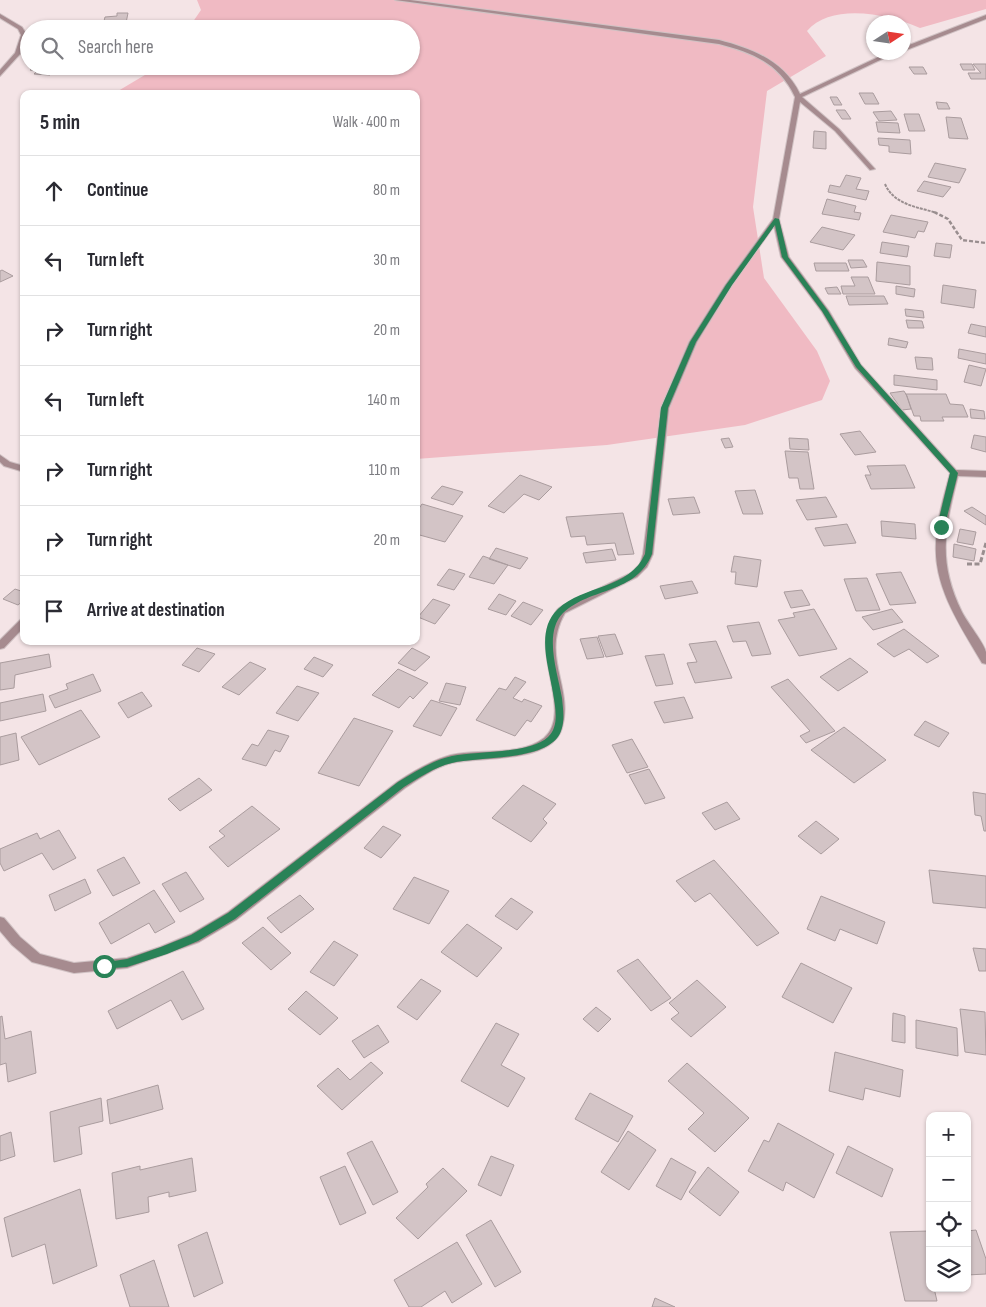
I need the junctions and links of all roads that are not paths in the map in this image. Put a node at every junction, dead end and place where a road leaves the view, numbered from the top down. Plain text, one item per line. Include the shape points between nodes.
1 (398, 0) edge
2 (0, 16) edge
3 (986, 18) edge
4 (20, 28) edge
5 (911, 46) edge
6 (20, 48) edge
7 (878, 60) edge
8 (0, 74) edge
9 (798, 97) junction
10 (872, 169) road end
11 (776, 219) junction
12 (0, 458) edge
13 (20, 468) edge
14 (954, 473) junction
15 (986, 474) edge
16 (20, 625) edge
17 (0, 646) edge
18 (986, 660) edge
19 (0, 922) edge

1 - 9 street via 719,42 768,59 793,84
2 - 4 street
3 - 5 street
6 - 8 street
7 - 9 street
9 - 10 street via 837,130
9 - 11 street
11 - 14 street via 785,257 825,311 858,366
11 - 19 street via 693,342 665,408 648,554 644,565 634,576 560,611 554,621 548,637 560,714 557,732 551,740 533,749 467,757 430,768 401,784 232,916 195,938 127,963 74,968 36,958
12 - 13 street
14 - 15 street
14 - 18 street via 941,527 940,564 959,615
16 - 17 street

